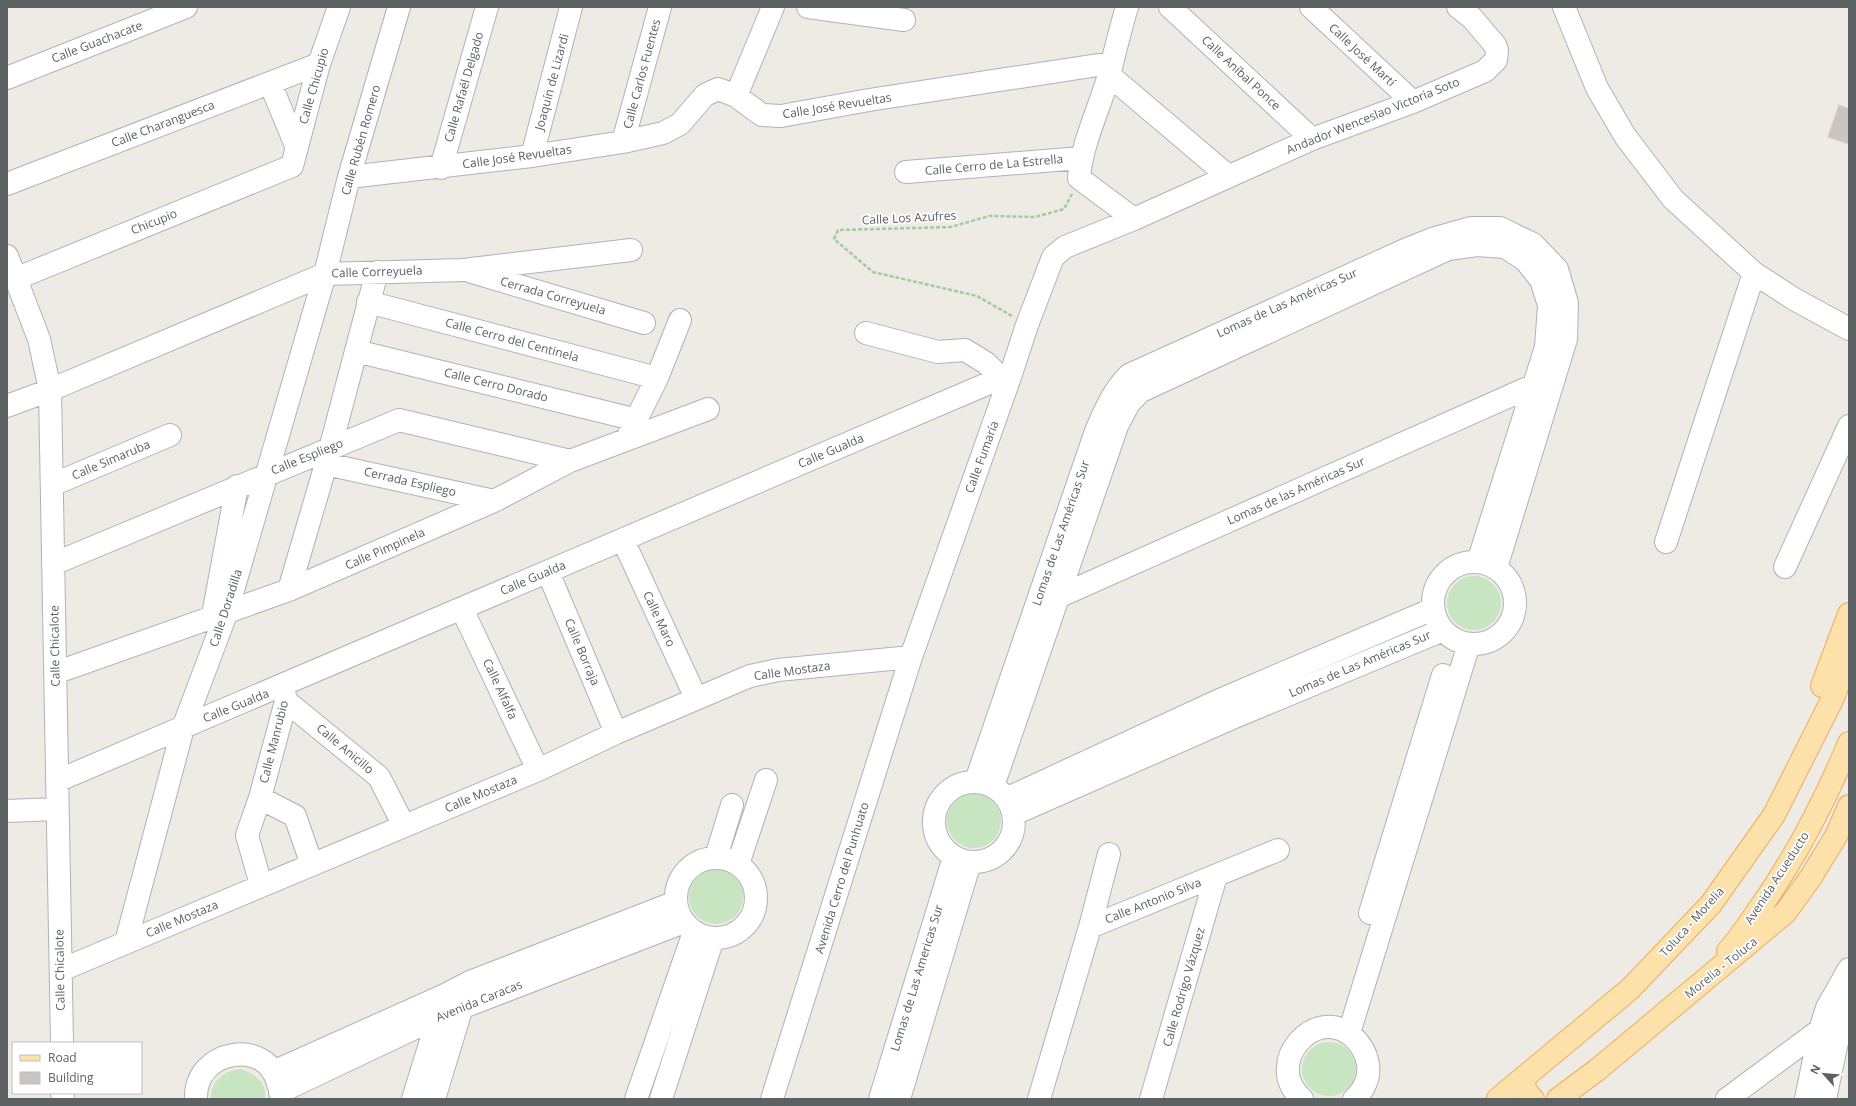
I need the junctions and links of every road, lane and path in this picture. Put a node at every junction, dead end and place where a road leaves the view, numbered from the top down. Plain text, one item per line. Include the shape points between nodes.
1 (186, 7) edge
2 (339, 7) edge
3 (399, 7) edge
4 (487, 7) edge
5 (571, 7) edge
6 (660, 7) edge
7 (773, 7) edge
8 (808, 7) edge
9 (1127, 7) edge
10 (1170, 7) edge
11 (1311, 7) edge
12 (1458, 7) edge
13 (1564, 7) edge
14 (904, 20) dead end
15 (319, 64) junction
16 (1110, 69) junction
17 (7, 78) edge
18 (270, 83) junction
19 (736, 96) junction
20 (1413, 102) junction
21 (1312, 138) junction
22 (623, 142) junction
23 (532, 156) junction
24 (294, 157) junction
25 (441, 168) junction
26 (1080, 168) junction
27 (906, 172) dead end
28 (1228, 176) junction
29 (349, 177) junction
30 (7, 184) edge
31 (1134, 219) junction
32 (631, 250) dead end
33 (7, 256) edge
34 (1053, 257) joint
35 (463, 270) junction
36 (377, 272) junction
37 (1754, 273) junction
38 (325, 274) junction
39 (15, 279) junction
40 (368, 302) junction
41 (1296, 310) junction
42 (680, 320) dead end
43 (644, 323) dead end
44 (1026, 325) junction
45 (1849, 329) edge
46 (866, 333) dead end
47 (356, 351) junction
48 (1555, 376) junction
49 (656, 378) junction
50 (1006, 378) junction
51 (1533, 385) junction
52 (50, 390) junction
53 (7, 406) edge
54 (708, 409) dead end
55 (636, 420) junction
56 (1849, 426) edge
57 (170, 435) dead end
58 (626, 440) junction
59 (328, 456) junction
60 (570, 461) junction
61 (268, 473) junction
62 (52, 485) junction
63 (237, 486) junction
64 (494, 501) junction
65 (622, 540) junction
66 (1666, 542) dead end
67 (53, 564) junction
68 (1487, 565) junction
69 (1785, 567) dead end
70 (548, 572) junction
71 (290, 590) junction
72 (1059, 597) junction
73 (1037, 604) junction
74 (1433, 608) junction
75 (462, 609) junction
76 (1849, 614) edge
77 (219, 616) junction
78 (1455, 638) junction
79 (1849, 656) edge
80 (911, 657) junction
81 (55, 673) junction
82 (285, 694) junction
83 (696, 698) junction
84 (1226, 709) junction
85 (183, 728) junction
86 (616, 733) junction
87 (1849, 743) edge
88 (1807, 750) junction
89 (538, 770) junction
90 (766, 780) dead end
91 (57, 781) junction
92 (998, 795) junction
93 (260, 798) junction
94 (732, 805) dead end
95 (1849, 806) edge
96 (56, 809) junction
97 (7, 811) edge
98 (404, 826) junction
99 (1278, 850) dead end
100 (1109, 854) dead end
101 (716, 857) junction
102 (962, 860) junction
103 (312, 864) junction
104 (738, 864) junction
105 (1216, 876) junction
106 (261, 885) junction
107 (692, 924) junction
108 (1090, 927) junction
109 (126, 942) junction
110 (1849, 969) edge
111 (61, 970) junction
112 (1683, 998) junction
113 (453, 1001) junction
114 (1845, 1014) edge
115 (440, 1016) junction
116 (1820, 1030) junction
117 (1342, 1031) junction
118 (62, 1042) edge
119 (898, 1071) junction
120 (1524, 1077) junction
121 (277, 1087) edge
122 (196, 1099) edge
123 (413, 1099) edge
124 (434, 1099) edge
125 (636, 1099) edge
126 (661, 1099) edge
127 (772, 1099) edge
128 (880, 1099) edge
129 (899, 1099) edge
130 (1039, 1099) edge
131 (1151, 1099) edge
132 (1302, 1099) edge
133 (1354, 1099) edge
134 (1498, 1099) edge
135 (1533, 1099) edge
136 (1558, 1099) edge
137 (1727, 1099) edge
138 (1806, 1099) edge
139 (1825, 1099) edge

1 - 17 street, Calle Guachacate
2 - 15 street, Calle Chicupio
3 - 29 street, Calle Rubén Romero
4 - 25 street, Calle Rafaél Delgado
5 - 23 street, Joaquín de Lizardi
6 - 22 street, Calle Carlos Fuentes
7 - 19 street
8 - 14 street
9 - 16 street
10 - 21 street, Calle Aníbal Ponce
11 - 20 street, Calle José Martí
12 - 20 street, Andador Wenceslao Victoria Soto via 1472,18 1492,41 1497,50 1496,60 1484,71
13 - 37 street via 1597,88 1625,136 1673,199
15 - 18 street, Calle Charanguesca
15 - 24 street, Calle Chicupio
16 - 19 street, Calle José Revueltas via 869,100 781,116 762,115
16 - 26 street
16 - 28 street
18 - 24 street
18 - 30 street, Calle Charanguesca
19 - 22 street, Calle José Revueltas via 718,89 705,95 680,124 663,133
20 - 21 street, Andador Wenceslao Victoria Soto
21 - 28 street, Andador Wenceslao Victoria Soto
22 - 23 street, Calle José Revueltas
23 - 25 street, Calle José Revueltas
24 - 39 street, Chicupio
25 - 29 street, Calle José Revueltas
26 - 27 street, Calle Cerro de La Estrella
26 - 31 street
26 - 44 path, Calle Los Azufres via 1064,209 1035,217 989,216 951,227 838,230 834,239 873,272 977,296
28 - 31 street, Andador Wenceslao Victoria Soto
29 - 38 street, Calle Rubén Romero
31 - 34 street, Andador Wenceslao Victoria Soto via 1065,247
32 - 35 street, Calle Correyuela
33 - 39 street, Calle Chicalote
34 - 44 street, Calle Fumaría
35 - 36 street, Calle Correyuela
35 - 43 street, Cerrada Correyuela
36 - 38 street, Calle Correyuela
36 - 40 street
37 - 45 street via 1794,299
37 - 66 street
38 - 52 street, Calle Correyuela
38 - 61 street, Calle Doradilla
39 - 52 street, Calle Chicalote via 39,339
40 - 47 street
40 - 49 street, Calle Cerro del Centinela
41 - 48 street, Lomas de Las Américas Sur via 1435,238 1471,228 1500,228 1533,244 1557,269 1567,303 1566,340
41 - 51 street, Lomas de Las Américas Sur via 1448,249 1477,245 1505,247 1525,260 1541,280 1549,304 1546,347
41 - 72 street, Lomas de Las Américas Sur via 1140,391 1129,403 1117,426
41 - 73 street, Lomas de Las Américas Sur via 1129,375 1117,386 1096,431
42 - 49 street
44 - 50 street, Calle Fumaría
46 - 50 street via 938,352 965,350
47 - 55 street, Calle Cerro Dorado
47 - 59 street
48 - 51 street, Lomas de las Américas Sur
48 - 68 street, Lomas de Las Américas Sur
49 - 55 street
50 - 65 street, Calle Gualda
50 - 80 street, Calle Fumaría
51 - 68 street, Lomas de Las Américas Sur
51 - 72 street, Lomas de las Américas Sur
52 - 53 street, Calle Correyuela
52 - 62 street, Calle Chicalote
54 - 58 street, Calle Pimpinela
55 - 58 street
56 - 69 street
57 - 62 street, Calle Simaruba
58 - 60 street, Calle Pimpinela
59 - 60 street, Calle Espliego via 399,420
59 - 61 street, Calle Espliego
59 - 64 street, Cerrada Espliego
59 - 71 street
60 - 64 street, Calle Pimpinela
61 - 63 street, Calle Espliego
61 - 77 street, Calle Doradilla
62 - 67 street, Calle Chicalote
63 - 67 street, Calle Espliego
63 - 77 street
64 - 71 street, Calle Pimpinela
65 - 70 street, Calle Gualda
65 - 83 street, Calle Maro
67 - 81 street, Calle Chicalote
68 - 74 street via 1463,563 1450,570 1440,580 1434,594
68 - 78 street via 1507,579 1514,593 1515,609 1510,624 1499,636 1485,643
70 - 75 street, Calle Gualda
70 - 86 street, Calle Borraja
71 - 77 street, Calle Pimpinela
72 - 73 street, Lomas de las Américas Sur
72 - 92 street, Lomas de Las Américas Sur
73 - 92 street, Lomas de Las Américas Sur
74 - 78 street via 1436,620
74 - 84 street, Lomas de Las Américas Sur
75 - 82 street, Calle Gualda
75 - 89 street, Calle Alfalfa
76 - 88 main road via 1824,679
77 - 81 street, Calle Pimpinela
77 - 85 street, Calle Doradilla
78 - 84 street, Lomas de Las Américas Sur
78 - 117 street via 1401,837
79 - 88 main road, Toluca - Morelia via 1832,700
80 - 83 street, Calle Mostaza via 778,670 750,676
80 - 127 street, Avenida Cerro del Punhuato
81 - 91 street, Calle Chicalote
82 - 85 street, Calle Gualda
82 - 93 street, Calle Manrubio
82 - 98 street, Calle Anicillo via 379,777
83 - 86 street, Calle Mostaza
84 - 92 street, Lomas de Las Américas Sur
85 - 91 street, Calle Gualda
85 - 109 street, Calle Doradilla
86 - 89 street, Calle Mostaza
87 - 112 main road, Avenida Acueducto via 1815,817 1795,855 1768,897 1736,942
88 - 120 main road, Toluca - Morelia via 1774,815 1711,904 1630,989
89 - 98 street, Calle Mostaza
90 - 104 street
91 - 96 street, Calle Chicalote
92 - 102 street via 1015,826 1011,839 1004,849 983,862
92 - 102 street via 964,782 944,795 936,811 934,828 945,850
93 - 103 street, Calle Manrubio via 295,816
93 - 106 street, Calle Manrubio via 247,835
94 - 101 street
95 - 112 main road, Morelia - Toluca via 1836,836 1785,914
96 - 97 street
96 - 111 street, Calle Chicalote
98 - 103 street, Calle Mostaza
99 - 105 street, Calle Antonio Silva
100 - 108 street
101 - 104 street
101 - 107 street via 694,864 686,871 676,891
102 - 119 street, Lomas de Las Americas Sur
103 - 106 street, Calle Mostaza
104 - 107 street via 748,873 754,885 754,911 748,922 726,937
105 - 108 street, Calle Antonio Silva
105 - 131 street, Calle Rodrigo Vázquez
106 - 109 street, Calle Mostaza
107 - 113 street, Avenida Caracas
107 - 113 street, Avenida Caracas via 470,982
107 - 125 street
107 - 126 street
108 - 130 street
109 - 111 street, Calle Mostaza
110 - 116 street via 1827,1008
111 - 118 street, Calle Chicalote
112 - 136 main road, Morelia - Toluca
113 - 115 street
113 - 121 street, Avenida Caracas
113 - 124 street
114 - 116 street
114 - 139 street
115 - 121 street, Avenida Caracas
115 - 123 street
116 - 137 street
116 - 138 street
117 - 132 street via 1322,1028 1308,1032 1297,1041 1290,1054 1287,1068 1289,1082
117 - 133 street via 1360,1042 1367,1055 1369,1069 1366,1083
119 - 128 street, Lomas de Las Americas Sur
119 - 129 street, Lomas de Las Americas Sur
120 - 134 main road, Toluca - Morelia
120 - 135 main road via 1524,1086
121 - 122 street via 263,1062 251,1056 238,1054 225,1056 213,1062 198,1084

